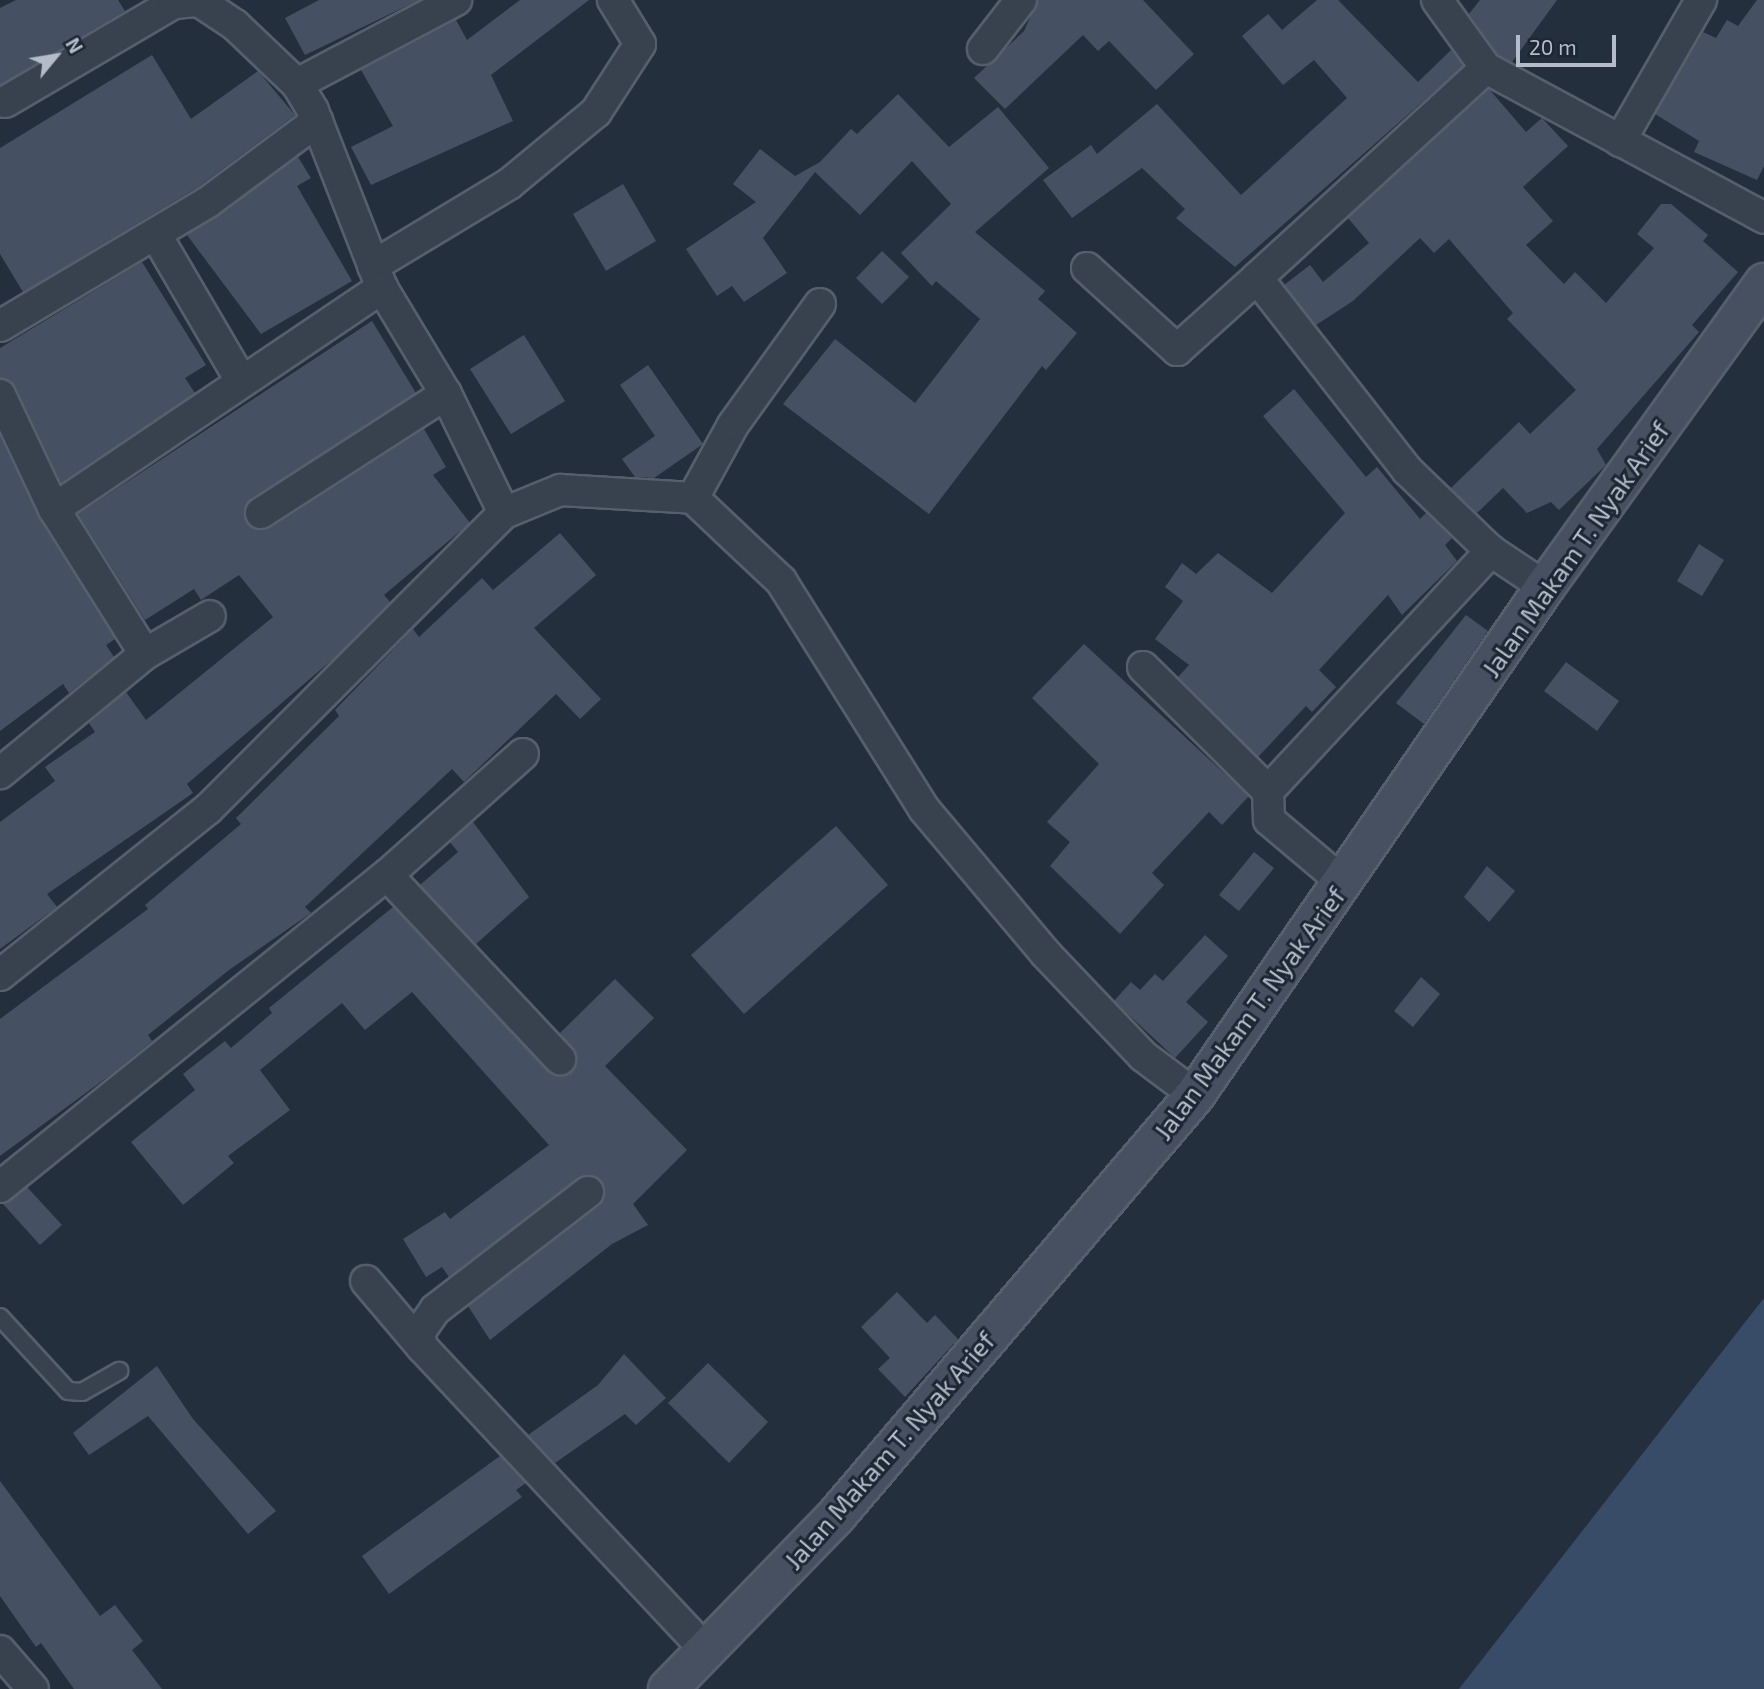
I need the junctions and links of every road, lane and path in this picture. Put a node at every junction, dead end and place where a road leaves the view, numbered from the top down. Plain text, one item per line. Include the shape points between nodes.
1 (456, 0) edge
2 (612, 0) edge
3 (1021, 0) edge
4 (1437, 0) edge
5 (1701, 0) edge
6 (983, 49) dead end
7 (1486, 68) junction
8 (297, 84) junction
9 (5, 102) dead end
10 (317, 121) junction
11 (1620, 141) junction
12 (1764, 218) edge
13 (156, 235) junction
14 (1087, 268) dead end
15 (377, 277) junction
16 (1258, 278) junction
17 (1764, 283) edge
18 (820, 304) dead end
19 (2, 320) edge
20 (240, 379) junction
21 (446, 394) junction
22 (0, 395) edge
23 (693, 498) junction
24 (54, 509) junction
25 (261, 513) dead end
26 (504, 513) junction
27 (1491, 551) junction
28 (1545, 587) junction
29 (210, 616) dead end
30 (145, 654) junction
31 (1143, 667) dead end
32 (523, 754) dead end
33 (0, 773) edge
34 (1268, 791) junction
35 (387, 875) junction
36 (1345, 884) junction
37 (0, 975) edge
38 (560, 1059) dead end
39 (1195, 1095) junction
40 (0, 1187) edge
41 (587, 1192) dead end
42 (366, 1281) dead end
43 (0, 1317) edge
44 (422, 1347) junction
45 (119, 1371) dead end
46 (706, 1650) junction
47 (0, 1651) edge
48 (33, 1689) edge
49 (668, 1689) edge

1 - 8 street
2 - 15 street via 640,44 596,112 509,184
3 - 6 street
4 - 7 street
5 - 11 street
7 - 11 street
7 - 16 street
8 - 9 street via 235,25 199,1 174,3
8 - 10 street
10 - 13 street
10 - 15 street
11 - 12 street
13 - 19 street
13 - 20 street
14 - 16 street via 1177,350
15 - 20 street
15 - 21 street
16 - 27 street via 1408,470
17 - 28 street, Jalan Makam T. Nyak Arief
18 - 23 street via 733,425
20 - 24 street
21 - 25 street
21 - 26 street
22 - 24 street
23 - 26 street via 560,490
23 - 39 street via 781,581 923,809 1028,933 1143,1056
24 - 30 street
26 - 37 street via 208,809
27 - 28 street
27 - 34 street
28 - 36 street, Jalan Makam T. Nyak Arief
29 - 30 street
30 - 33 street
31 - 34 street
32 - 35 street
34 - 36 street via 1269,820
35 - 38 street
35 - 40 street
36 - 39 street, Jalan Makam T. Nyak Arief
39 - 46 street, Jalan Makam T. Nyak Arief via 836,1516
41 - 44 street via 423,1321
42 - 44 street
43 - 45 lane via 68,1391 82,1392
44 - 46 street
46 - 49 street, Jalan Makam T. Nyak Arief
47 - 48 street

